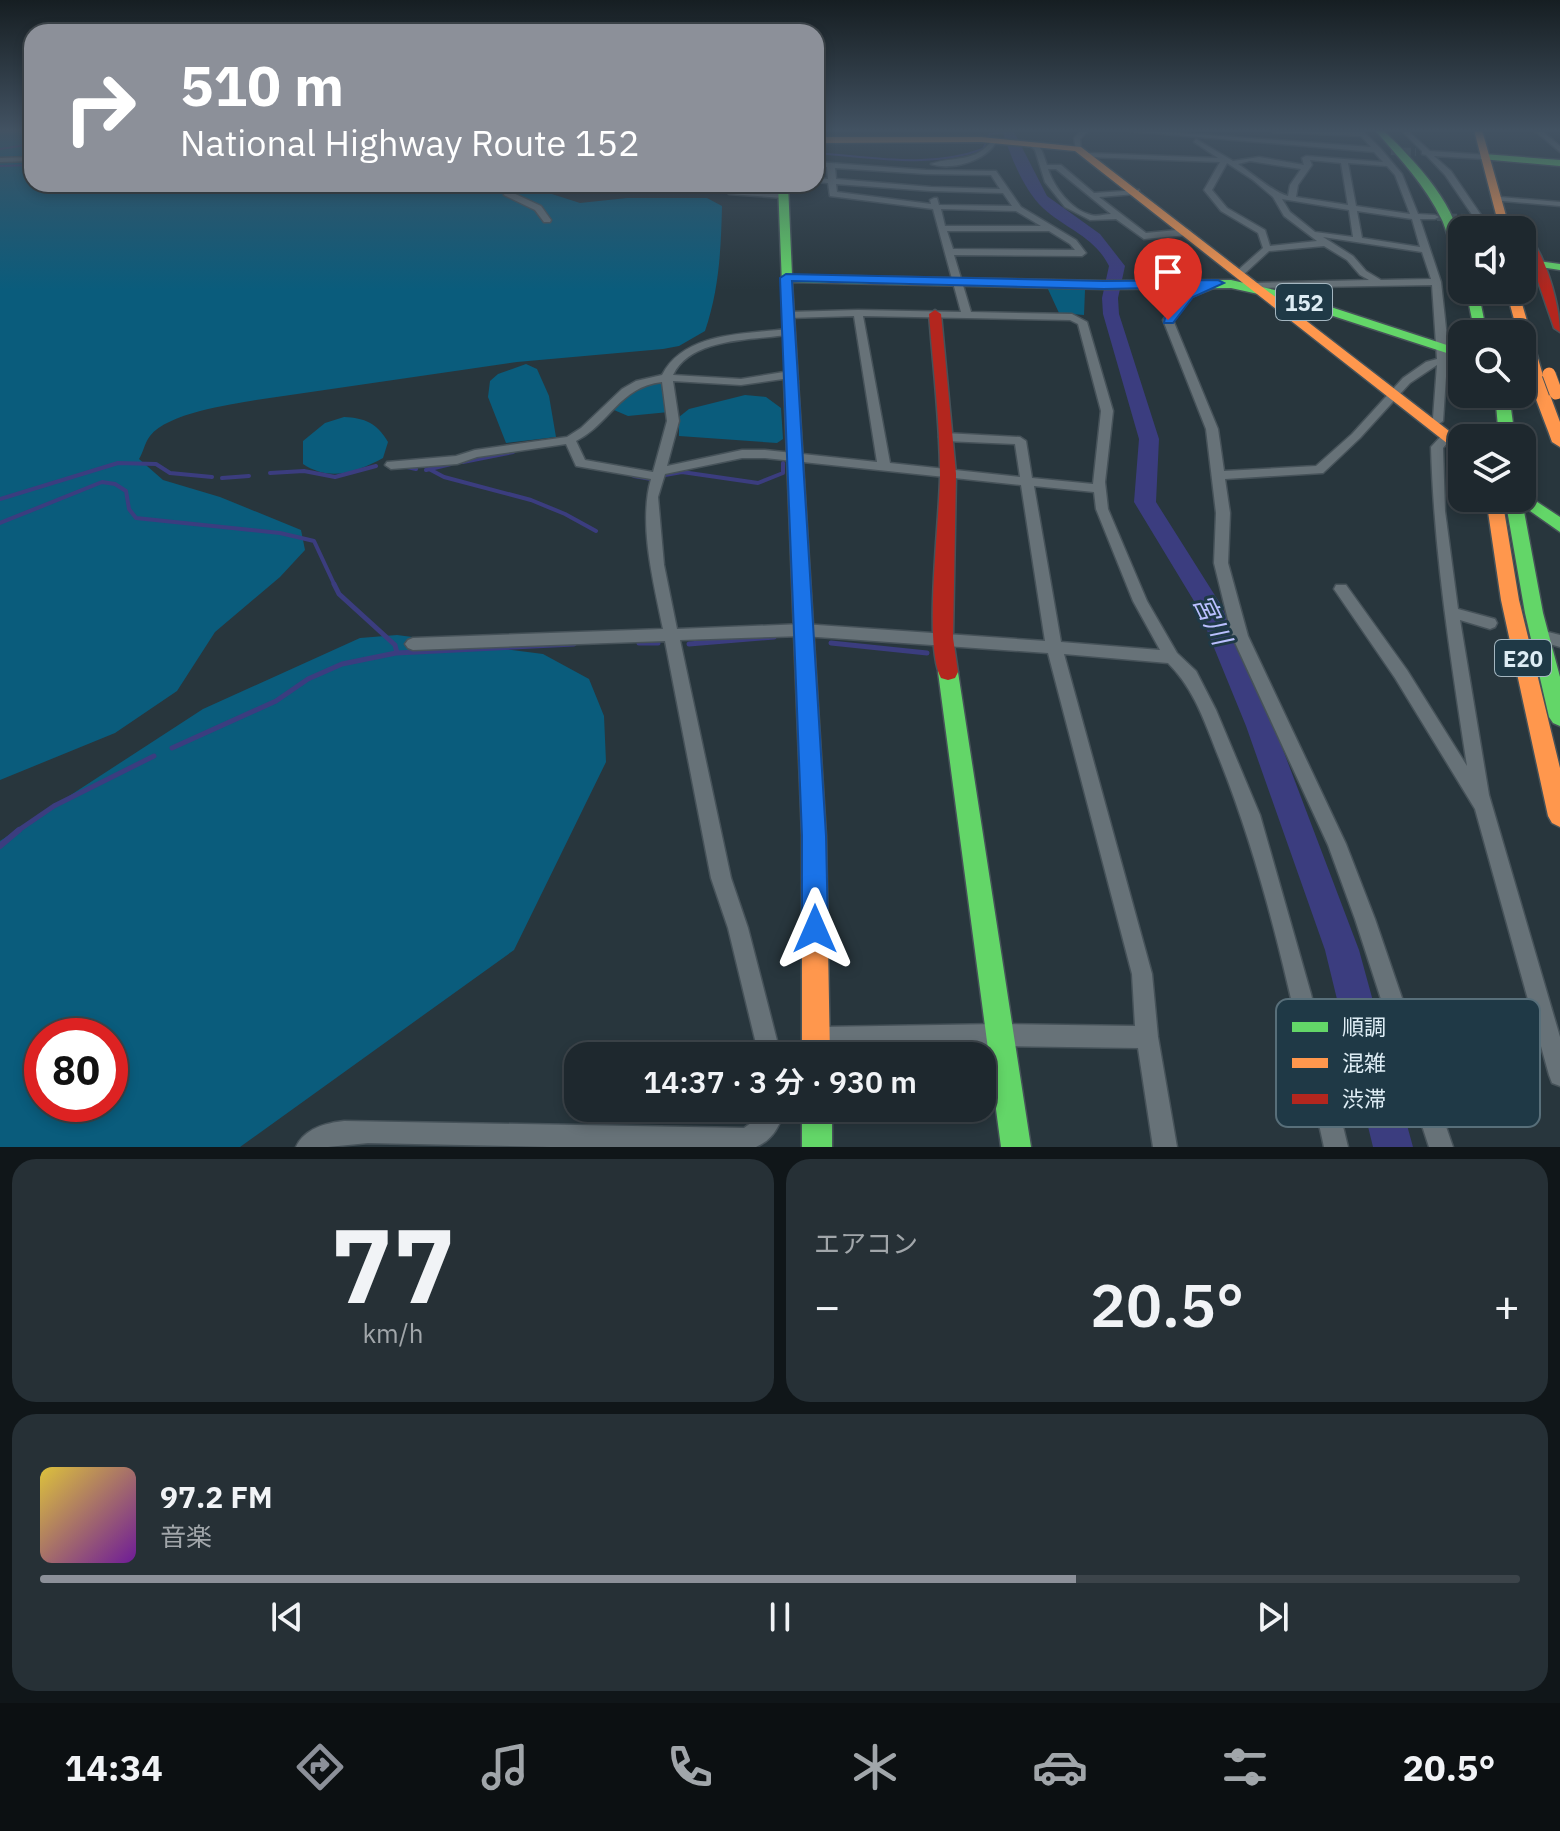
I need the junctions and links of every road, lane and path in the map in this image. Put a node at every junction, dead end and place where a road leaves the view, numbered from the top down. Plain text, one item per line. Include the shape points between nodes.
1 (832, 184) edge
2 (871, 184) edge
3 (929, 184) edge
4 (1000, 184) edge
5 (1051, 184) edge
6 (1079, 184) edge
7 (1125, 184) edge
8 (1213, 184) edge
9 (1259, 184) edge
10 (1295, 184) edge
11 (1348, 184) edge
12 (1402, 184) edge
13 (1426, 184) edge
14 (1436, 184) edge
15 (1456, 184) edge
16 (1496, 184) edge
17 (931, 189) junction
18 (1003, 191) junction
19 (508, 192) edge
20 (783, 192) edge
21 (1136, 192) junction
22 (1094, 195) junction
23 (1276, 196) junction
24 (1292, 197) junction
25 (1502, 203) junction
26 (1560, 204) edge
27 (936, 207) junction
28 (1353, 207) junction
29 (1018, 209) junction
30 (1118, 216) junction
31 (1415, 216) junction
32 (1461, 216) edge
33 (1478, 216) edge
34 (1503, 216) edge
35 (1511, 216) edge
36 (1435, 217) tunnel mouth
37 (547, 220) dead end
38 (1448, 221) edge
39 (942, 228) junction
40 (1051, 229) junction
41 (1187, 232) junction
42 (1310, 233) junction
43 (1358, 240) junction
44 (1326, 243) junction
45 (1267, 249) junction
46 (1425, 250) junction
47 (949, 252) junction
48 (1536, 260) edge
49 (1538, 264) junction
50 (1560, 267) edge
51 (1240, 273) junction
52 (786, 278) junction
53 (957, 281) junction
54 (1377, 281) junction
55 (1436, 282) junction
56 (1218, 283) junction
57 (1258, 287) junction
58 (1518, 304) edge
59 (1526, 304) edge
60 (1529, 304) edge
61 (858, 313) junction
62 (935, 314) junction
63 (967, 315) junction
64 (1559, 322) edge
65 (788, 324) junction
66 (1442, 354) junction
67 (1448, 354) edge
68 (790, 375) junction
69 (667, 376) junction
70 (1550, 385) edge
71 (1394, 395) junction
72 (1440, 430) junction
73 (945, 437) junction
74 (1448, 437) edge
75 (570, 440) junction
76 (1560, 442) edge
77 (796, 458) junction
78 (391, 465) dead end
79 (884, 466) junction
80 (660, 474) junction
81 (948, 474) junction
82 (1217, 474) junction
83 (1027, 482) junction
84 (1101, 489) junction
85 (1536, 508) edge
86 (1496, 512) edge
87 (1516, 512) edge
88 (1560, 526) edge
89 (1341, 589) dead end
90 (1451, 612) junction
91 (1490, 623) dead end
92 (803, 630) junction
93 (673, 637) junction
94 (943, 638) junction
95 (413, 644) dead end
96 (1054, 647) junction
97 (1172, 657) junction
98 (1560, 717) edge
99 (1483, 806) junction
100 (1560, 816) edge
101 (1302, 999) edge
102 (1392, 999) edge
103 (999, 1035) junction
104 (1147, 1037) junction
105 (766, 1042) edge
106 (816, 1042) edge
107 (892, 1042) edge
108 (1556, 1046) edge
109 (1560, 1075) edge
110 (769, 1122) edge
111 (817, 1122) edge
112 (1331, 1127) edge
113 (1434, 1127) edge
114 (308, 1147) edge
115 (817, 1147) edge
116 (1016, 1147) edge
117 (1165, 1147) edge
118 (1336, 1147) edge
119 (1441, 1147) edge

1 - 27 street via 833,194
2 - 17 street
3 - 17 street
4 - 18 street
5 - 30 street via 1090,218
6 - 22 street
7 - 21 main road
8 - 45 street via 1210,196 1262,232
9 - 23 street
10 - 24 street
11 - 28 street
12 - 31 street
13 - 38 main road
14 - 32 main road
15 - 33 street
16 - 25 main road
17 - 18 street
17 - 27 street
18 - 29 street
19 - 37 street via 538,208
20 - 52 main road
21 - 22 street
21 - 41 main road
22 - 30 street
23 - 24 street
23 - 42 street via 1287,214
24 - 28 street
25 - 26 street
25 - 34 main road
25 - 35 main road
27 - 29 street
27 - 39 street
28 - 31 street
28 - 43 street
29 - 40 street
30 - 41 street via 1144,236
31 - 36 street
31 - 46 street
39 - 40 street
39 - 47 street
40 - 47 street via 1082,253
41 - 51 main road
42 - 43 street
42 - 44 street
43 - 46 street
44 - 45 street
44 - 54 street
45 - 51 street
46 - 55 street
47 - 53 street
48 - 49 main road
49 - 50 main road
49 - 64 main road
51 - 57 main road
52 - 53 main road, 152
52 - 65 main road
53 - 56 main road, 152
53 - 63 street
54 - 55 street
54 - 57 street
55 - 66 street
56 - 57 main road, 152
56 - 82 street via 1188,295 1168,320 1212,429
57 - 66 main road, 152
57 - 71 main road
58 - 70 main road
59 - 70 main road
60 - 70 main road
61 - 62 street
61 - 65 street
61 - 79 street
62 - 63 street
62 - 73 main road
63 - 84 street via 1072,317 1082,322 1107,411
65 - 68 main road
65 - 69 street via 715,341 678,359
66 - 67 main road, 152
66 - 71 street
66 - 72 street
68 - 69 street via 744,382
68 - 77 main road
69 - 75 street via 628,390
69 - 80 street via 673,421
70 - 76 main road
71 - 72 main road
71 - 82 street via 1319,470
72 - 74 main road
72 - 90 street via 1439,511
73 - 81 main road
73 - 83 street via 1020,441
75 - 78 street via 457,460
75 - 80 street via 580,463
77 - 79 street
77 - 80 street via 742,454
77 - 92 main road
79 - 81 street
80 - 93 street via 652,497 654,544
81 - 83 street
81 - 94 main road
82 - 102 street via 1223,513 1221,563 1240,636 1337,844
83 - 84 street
83 - 96 street
84 - 97 street via 1102,509 1140,601
85 - 88 main road
86 - 100 main road, E20 via 1510,600
87 - 98 main road, E20
89 - 99 street
90 - 91 street
90 - 99 street
92 - 93 street
92 - 94 street
92 - 106 main road via 814,836
93 - 95 street
93 - 105 street via 721,878
94 - 96 street
94 - 103 main road
96 - 97 street
96 - 104 street via 1142,974
97 - 101 street via 1190,675 1208,710 1251,815
99 - 108 street
103 - 104 street
103 - 107 street
103 - 116 main road
104 - 117 street
108 - 109 street
110 - 114 street via 759,1135 744,1140 368,1131 336,1133
111 - 115 main road
112 - 118 street
113 - 119 street

